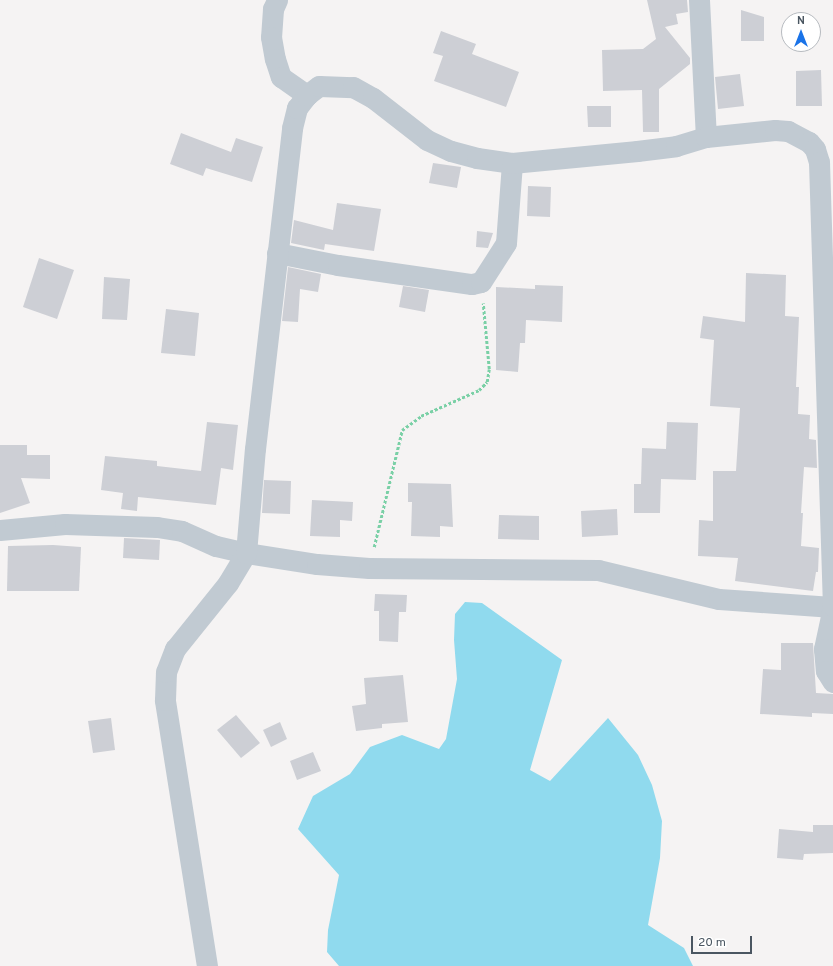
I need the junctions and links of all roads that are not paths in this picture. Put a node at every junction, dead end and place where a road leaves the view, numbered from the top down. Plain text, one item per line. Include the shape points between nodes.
1 (276, 0) edge
2 (699, 0) edge
3 (307, 95) junction
4 (706, 137) junction
5 (512, 163) junction
6 (277, 253) junction
7 (0, 530) edge
8 (246, 553) junction
9 (833, 607) edge
10 (833, 682) edge
11 (207, 966) edge

1 - 3 street via 272,9 271,37 277,65 281,77
2 - 4 street
3 - 5 street via 319,86 353,87 373,98 427,140 450,151
3 - 6 street via 297,108 292,128
4 - 5 street via 668,147
4 - 9 street via 788,131 809,142 815,149 819,162
5 - 6 street via 506,243 481,282 464,283 338,265
6 - 8 street
7 - 8 street via 65,524 157,527 182,531 216,546
8 - 9 street via 317,564 369,568 598,570 719,598
8 - 11 street via 228,583 175,649 166,672 165,700
9 - 10 street via 824,649 826,671

